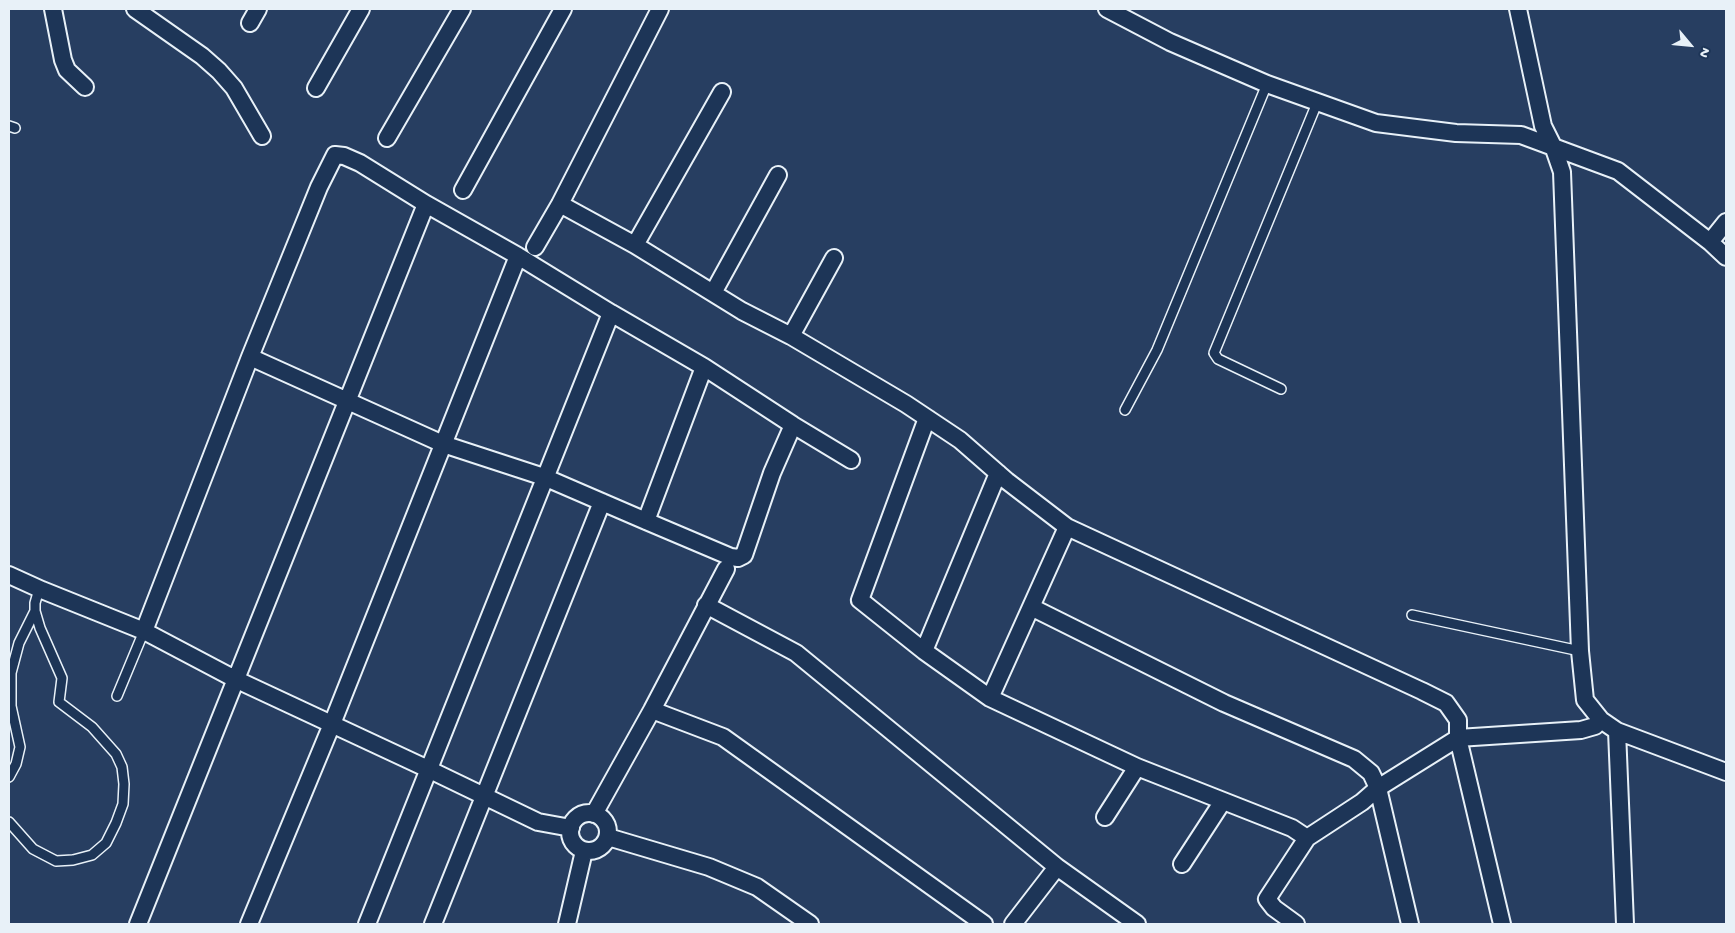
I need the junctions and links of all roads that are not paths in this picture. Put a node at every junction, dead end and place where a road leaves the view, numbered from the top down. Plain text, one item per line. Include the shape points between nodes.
1 (53, 9) edge
2 (135, 9) edge
3 (258, 9) edge
4 (361, 9) edge
5 (462, 9) edge
6 (563, 9) edge
7 (660, 9) edge
8 (1107, 9) edge
9 (1518, 9) edge
10 (250, 23) dead end
11 (1267, 84) junction
12 (85, 87) dead end
13 (316, 88) dead end
14 (722, 92) dead end
15 (1317, 103) junction
16 (262, 136) dead end
17 (388, 138) dead end
18 (1553, 146) junction
19 (778, 175) dead end
20 (463, 190) dead end
21 (426, 204) junction
22 (560, 204) junction
23 (1726, 222) edge
24 (1710, 242) junction
25 (635, 245) junction
26 (535, 247) dead end
27 (518, 256) junction
28 (1726, 257) edge
29 (834, 258) dead end
30 (713, 293) junction
31 (611, 313) junction
32 (791, 336) junction
33 (250, 357) junction
34 (704, 367) junction
35 (1281, 389) dead end
36 (347, 401) junction
37 (1125, 410) dead end
38 (927, 418) junction
39 (793, 425) junction
40 (443, 444) junction
41 (851, 460) dead end
42 (998, 473) junction
43 (544, 477) junction
44 (602, 502) junction
45 (646, 521) junction
46 (1066, 527) junction
47 (726, 570) dead end
48 (9, 575) edge
49 (39, 589) junction
50 (706, 605) junction
51 (1032, 607) junction
52 (35, 611) junction
53 (1412, 615) dead end
54 (144, 631) junction
55 (924, 650) junction
56 (1580, 651) junction
57 (235, 679) junction
58 (117, 696) dead end
59 (990, 698) junction
60 (652, 710) junction
61 (11, 715) edge
62 (1601, 720) junction
63 (332, 724) junction
64 (1617, 731) junction
65 (1458, 738) junction
66 (1137, 767) junction
67 (428, 769) junction
68 (1726, 772) edge
69 (9, 777) edge
70 (1378, 788) junction
71 (484, 796) junction
72 (1223, 801) junction
73 (594, 814) junction
74 (1105, 817) dead end
75 (9, 822) edge
76 (571, 828) junction
77 (608, 837) junction
78 (1307, 838) junction
79 (584, 851) junction
80 (1182, 864) dead end
81 (1057, 866) junction
82 (138, 924) edge
83 (249, 924) edge
84 (367, 924) edge
85 (433, 924) edge
86 (567, 924) edge
87 (810, 924) edge
88 (984, 924) edge
89 (1012, 924) edge
90 (1137, 924) edge
91 (1296, 924) edge
92 (1410, 924) edge
93 (1502, 924) edge
94 (1624, 924) edge

1 - 12 street via 67,70
2 - 16 street via 219,71 234,88
3 - 10 street
4 - 13 street
5 - 17 street
6 - 20 street
7 - 22 street
8 - 11 street via 1170,42
9 - 18 street via 1543,126
11 - 15 street
11 - 37 lane via 1157,350
14 - 25 street
15 - 18 street via 1376,122 1456,133 1521,135
15 - 35 lane via 1214,352 1218,359
18 - 24 street via 1618,171
18 - 56 street via 1562,172
19 - 30 street
21 - 27 street
21 - 33 street via 360,163 335,156 319,187
21 - 36 street
22 - 25 street
22 - 26 street
23 - 24 street
24 - 28 street
25 - 30 street
27 - 31 street
27 - 40 street
29 - 32 street
30 - 32 street
31 - 34 street
31 - 43 street
32 - 38 street
33 - 36 street
33 - 54 street
34 - 39 street
34 - 45 street
36 - 40 street
36 - 57 street
38 - 42 street via 960,440
38 - 55 street via 860,600
39 - 41 street
39 - 45 street via 772,473 744,555 731,557
40 - 43 street
40 - 63 street
42 - 46 street
42 - 55 street
43 - 44 street
43 - 67 street
44 - 45 street
44 - 71 street
46 - 51 street
46 - 65 street via 1446,703 1458,720
47 - 50 street
48 - 49 street
49 - 52 lane
49 - 54 street
50 - 60 street
50 - 81 street via 796,653
51 - 59 street
51 - 70 street via 1224,703 1354,759 1371,773
52 - 61 lane via 19,643 12,673
52 - 75 lane via 62,678 59,702 92,727 116,754 122,767 123,804 106,843 92,855 73,860 56,861 33,848
53 - 56 lane
54 - 57 street
54 - 58 lane
55 - 59 street
56 - 62 street via 1585,700
57 - 63 street
57 - 82 street
59 - 66 street
60 - 73 street
60 - 88 street via 723,737
61 - 69 lane via 20,747
62 - 64 street
62 - 65 street via 1595,726 1581,730
63 - 67 street
63 - 83 street
64 - 68 street
64 - 94 street
65 - 70 street
65 - 93 street
66 - 72 street
66 - 74 street
67 - 71 street
67 - 84 street
70 - 78 street
70 - 92 street
71 - 76 street via 538,822
71 - 85 street
72 - 78 street via 1292,828
72 - 80 street
73 - 76 street via 580,816
73 - 77 street via 606,823
76 - 79 street via 573,842
77 - 79 street via 599,849
77 - 87 street via 709,867 757,887
78 - 91 street via 1267,899
79 - 86 street
81 - 89 street
81 - 90 street

